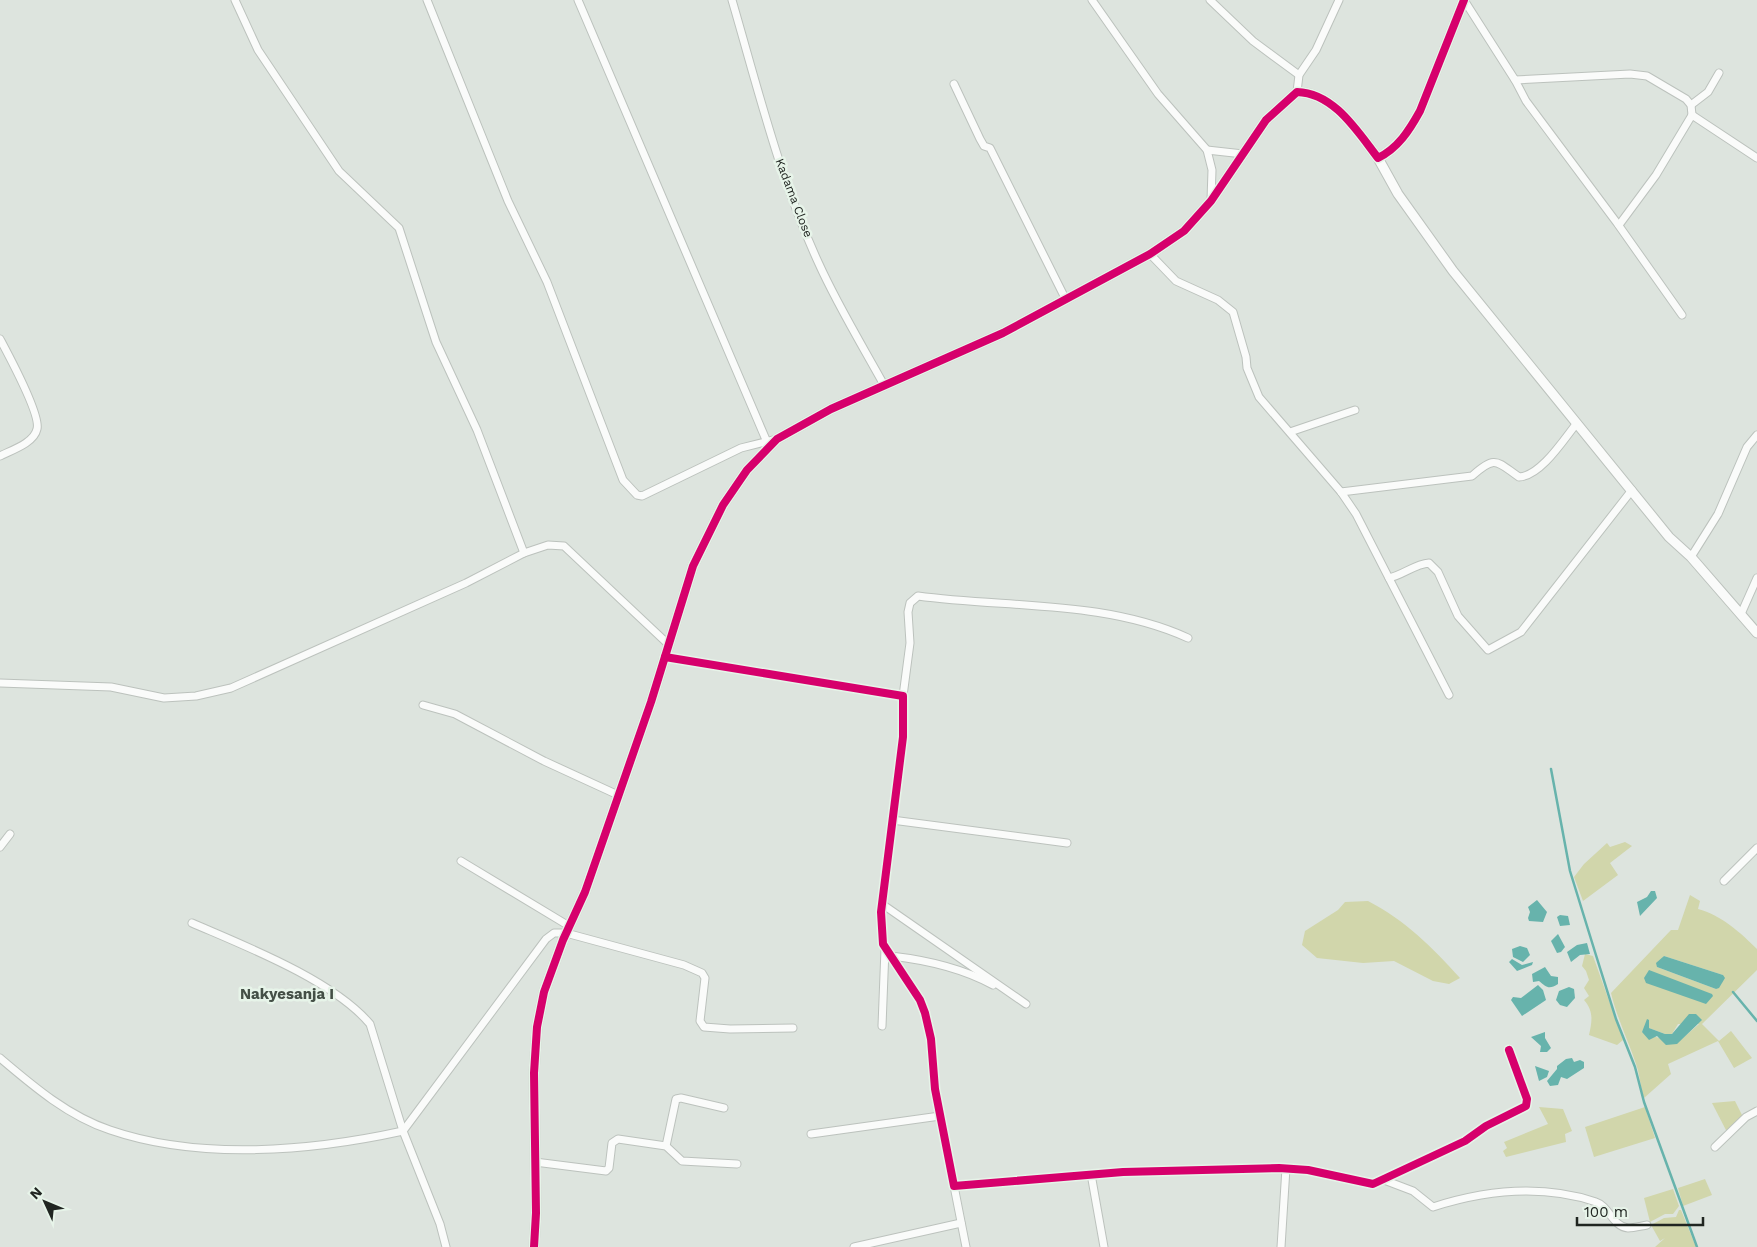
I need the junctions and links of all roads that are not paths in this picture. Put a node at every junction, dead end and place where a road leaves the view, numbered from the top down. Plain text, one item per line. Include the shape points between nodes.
1 (235, 0) edge
2 (427, 0) edge
3 (578, 0) edge
4 (732, 0) edge
5 (1092, 0) edge
6 (1210, 0) edge
7 (1339, 0) edge
8 (1464, 0) edge
9 (1719, 73) dead end
10 (1299, 75) junction
11 (1515, 80) junction
12 (954, 84) dead end
13 (1297, 92) junction
14 (1691, 105) junction
15 (1692, 115) junction
16 (1207, 150) junction
17 (1243, 154) junction
18 (1378, 158) junction
19 (1757, 158) edge
20 (1211, 201) junction
21 (1619, 225) junction
22 (1150, 254) junction
23 (1066, 300) junction
24 (1682, 315) dead end
25 (0, 339) edge
26 (884, 385) junction
27 (1354, 410) dead end
28 (1577, 423) junction
29 (1290, 432) junction
30 (1757, 435) edge
31 (777, 439) junction
32 (767, 442) junction
33 (0, 456) edge
34 (1632, 490) junction
35 (1341, 492) junction
36 (524, 553) junction
37 (1691, 557) junction
38 (1389, 578) junction
39 (1757, 578) edge
40 (1741, 614) junction
41 (1757, 633) edge
42 (1188, 638) dead end
43 (668, 644) junction
44 (666, 657) junction
45 (0, 683) edge
46 (1449, 695) dead end
47 (903, 696) junction
48 (423, 705) dead end
49 (618, 795) junction
50 (892, 820) junction
51 (10, 834) dead end
52 (1067, 842) dead end
53 (0, 847) edge
54 (1757, 848) edge
55 (461, 861) dead end
56 (1724, 881) dead end
57 (882, 904) junction
58 (192, 923) dead end
59 (568, 930) junction
60 (885, 949) junction
61 (891, 956) junction
62 (882, 1026) dead end
63 (793, 1028) dead end
64 (1510, 1050) dead end
65 (0, 1058) edge
66 (724, 1108) dead end
67 (1757, 1111) edge
68 (940, 1116) junction
69 (403, 1131) junction
70 (812, 1134) dead end
71 (666, 1146) junction
72 (1715, 1147) dead end
73 (535, 1162) junction
74 (736, 1164) dead end
75 (1286, 1168) junction
76 (1091, 1174) junction
77 (1384, 1180) junction
78 (954, 1186) junction
79 (961, 1223) junction
80 (1647, 1226) dead end
81 (446, 1247) edge
82 (534, 1247) edge
83 (854, 1247) edge
84 (966, 1247) edge
85 (1104, 1247) edge
86 (1281, 1247) edge

1 - 36 street via 267,66 339,171 399,228 436,342 477,430
2 - 32 street via 508,201 548,282 623,480 642,496 741,448
3 - 32 street
4 - 26 street, Kadama Close via 782,170 818,263
5 - 16 street via 1158,94
6 - 10 street via 1253,40
7 - 10 street via 1316,50
8 - 11 street
8 - 18 street via 1412,125 1391,152
9 - 14 street via 1708,92
10 - 13 street
11 - 14 street via 1630,74 1647,76
11 - 21 street via 1526,102
12 - 23 street via 980,140 990,148
13 - 17 street via 1266,120
13 - 18 street via 1309,92 1322,98 1345,117
14 - 15 street
15 - 19 street
15 - 21 street via 1656,174
16 - 17 street
16 - 20 street via 1212,170
17 - 20 street
18 - 28 street via 1398,194 1453,271
20 - 22 street via 1184,231
21 - 24 street
22 - 23 street
22 - 29 street via 1176,281 1218,300 1233,312 1244,347 1246,368 1259,397
23 - 26 street via 935,365
25 - 33 street via 33,407 37,429 21,446
26 - 31 street
27 - 29 street
28 - 34 street
28 - 35 street via 1551,456 1527,477 1519,477 1500,462 1495,462 1483,466 1472,476
29 - 35 street
30 - 37 street via 1746,447 1718,514
31 - 32 street
31 - 43 street via 747,470 723,505 693,566
34 - 37 street via 1669,537
34 - 38 street via 1521,632 1488,650 1458,616 1438,572 1429,562
35 - 38 street
36 - 43 street via 548,545 564,546
36 - 45 street via 457,587 231,688 196,696 164,698 110,687
37 - 40 street
38 - 46 street
39 - 40 street
40 - 41 street
42 - 47 street via 1134,619 918,596 910,603 908,612 910,643
43 - 44 street
44 - 47 street
44 - 49 street
47 - 50 street via 903,737
48 - 49 street via 455,714 544,762
49 - 59 street via 585,892
50 - 52 street
50 - 57 street
51 - 53 street
54 - 56 street
55 - 59 street
57 - 60 street via 880,928
57 - 61 street via 1026,1004 964,972 924,960
58 - 69 street via 306,977 358,1010 370,1024
59 - 63 street via 702,973 705,978 700,1022 704,1027
59 - 69 street via 554,933 546,939
59 - 73 street via 544,992 537,1027
60 - 61 street
60 - 62 street
61 - 68 street via 925,1013
64 - 77 street via 1527,1099 1526,1106 1486,1126 1465,1141
65 - 69 street via 44,1095 110,1130 186,1147 264,1149 347,1142
66 - 71 street via 676,1099
67 - 72 street via 1746,1117
68 - 70 street
68 - 78 street
69 - 81 street
71 - 73 street via 615,1141 606,1172
71 - 74 street via 682,1161
73 - 82 street
75 - 76 street
75 - 77 street via 1368,1184
75 - 86 street
76 - 78 street
76 - 85 street
77 - 80 street via 1412,1192 1433,1207 1468,1196 1553,1191 1599,1203 1619,1225 1627,1228
78 - 79 street
79 - 83 street
79 - 84 street

